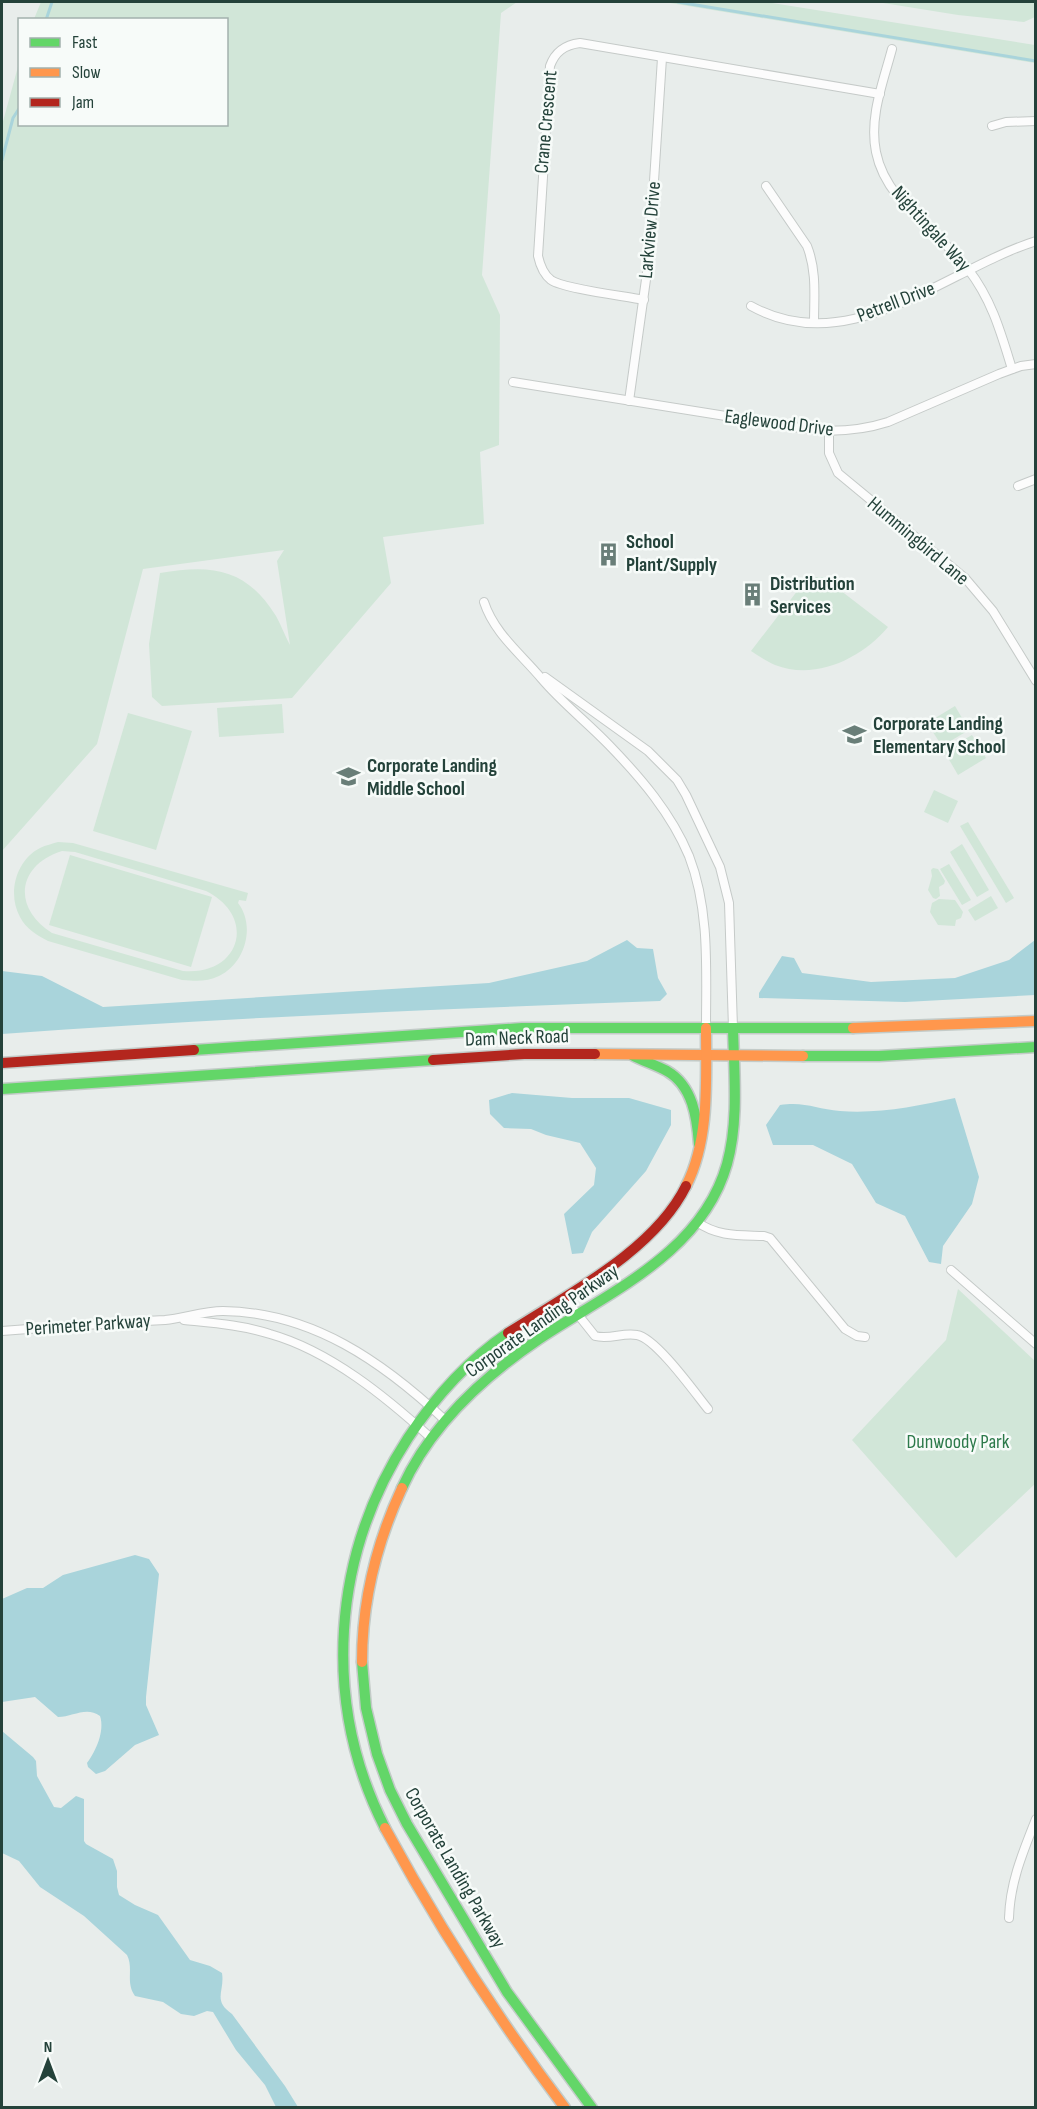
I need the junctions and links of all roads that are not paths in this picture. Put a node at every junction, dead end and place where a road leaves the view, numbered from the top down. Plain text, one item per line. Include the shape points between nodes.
1 (892, 49) dead end
2 (662, 58) junction
3 (880, 94) junction
4 (1035, 121) edge
5 (992, 126) dead end
6 (766, 186) dead end
7 (1035, 241) edge
8 (970, 271) junction
9 (644, 300) junction
10 (751, 306) dead end
11 (814, 323) junction
12 (1035, 364) edge
13 (1012, 369) junction
14 (513, 382) dead end
15 (629, 401) junction
16 (829, 431) junction
17 (1035, 479) edge
18 (1018, 486) dead end
19 (484, 602) dead end
20 (530, 665) junction
21 (1035, 681) edge
22 (1035, 1021) edge
23 (705, 1028) junction
24 (733, 1028) junction
25 (1035, 1047) edge
26 (631, 1054) junction
27 (705, 1055) junction
28 (733, 1055) junction
29 (2, 1063) edge
30 (2, 1089) edge
31 (699, 1144) junction
32 (697, 1222) junction
33 (951, 1270) dead end
34 (564, 1297) junction
35 (578, 1315) junction
36 (174, 1319) junction
37 (2, 1331) edge
38 (865, 1337) dead end
39 (1035, 1344) edge
40 (430, 1406) junction
41 (708, 1409) dead end
42 (446, 1421) junction
43 (416, 1424) junction
44 (431, 1438) junction
45 (1035, 1819) edge
46 (1010, 1918) dead end
47 (483, 1955) junction
48 (466, 1966) junction
49 (565, 2108) edge
50 (592, 2108) edge

1 - 3 street, Nightingale Way
2 - 3 street, Crane Crescent
2 - 9 street, Larkview Drive
2 - 9 street, Crane Crescent via 580,43 564,47 550,66 540,265 549,278 562,285
3 - 8 street, Nightingale Way via 874,135 883,172 900,199
4 - 5 street
6 - 11 street via 811,257
7 - 8 street, Petrell Drive
8 - 11 street, Petrell Drive via 864,317
8 - 13 street, Nightingale Way via 991,305
9 - 15 street, Larkview Drive
10 - 11 street, Petrell Drive via 778,318
12 - 13 street, Eaglewood Drive
13 - 16 street, Eaglewood Drive via 888,422 856,430
14 - 15 street, Eaglewood Drive
15 - 16 street, Eaglewood Drive
16 - 21 street, Hummingbird Lane via 829,453 838,472 965,578 993,611
17 - 18 street
19 - 20 street, Corporate Landing Parkway via 494,625
20 - 23 street, Corporate Landing Parkway via 646,785 680,836 702,909
20 - 24 street, Corporate Landing Parkway via 648,751 686,795 720,867 729,903
22 - 24 street, Dam Neck Road via 888,1028
23 - 24 street, Dam Neck Road
23 - 27 street, Corporate Landing Parkway
23 - 29 street, Dam Neck Road via 522,1029
24 - 28 street, Corporate Landing Parkway
25 - 28 street, Dam Neck Road via 879,1056
26 - 27 street, Dam Neck Road
26 - 30 street, Dam Neck Road via 524,1054
26 - 31 street via 670,1073 683,1087 694,1109
27 - 28 street, Dam Neck Road
27 - 31 street, Corporate Landing Parkway
28 - 32 street, Corporate Landing Parkway via 728,1158 723,1177
31 - 34 street, Corporate Landing Parkway via 686,1190 658,1228
32 - 35 street, Corporate Landing Parkway via 652,1267
32 - 38 street via 726,1235 770,1238 845,1329
33 - 39 street
34 - 35 street
34 - 40 street, Corporate Landing Parkway via 484,1352
35 - 41 street via 598,1337 610,1339 632,1334 653,1342
35 - 42 street, Corporate Landing Parkway via 481,1383
36 - 37 street, Perimeter Parkway
36 - 40 street, Perimeter Parkway via 237,1312 270,1316 315,1329 373,1361
36 - 43 street, Perimeter Parkway via 242,1327 293,1341 351,1374
40 - 42 street, Perimeter Parkway
40 - 43 street, Corporate Landing Parkway
42 - 44 street, Corporate Landing Parkway
43 - 44 street, Perimeter Parkway
43 - 48 street, Corporate Landing Parkway via 374,1497 349,1573 342,1631 343,1687 354,1749 375,1809
44 - 47 street, Corporate Landing Parkway via 397,1495 374,1558 363,1619 365,1698 377,1753 399,1809
45 - 46 street via 1015,1873
47 - 48 street
47 - 50 street, Corporate Landing Parkway
48 - 49 street, Corporate Landing Parkway

